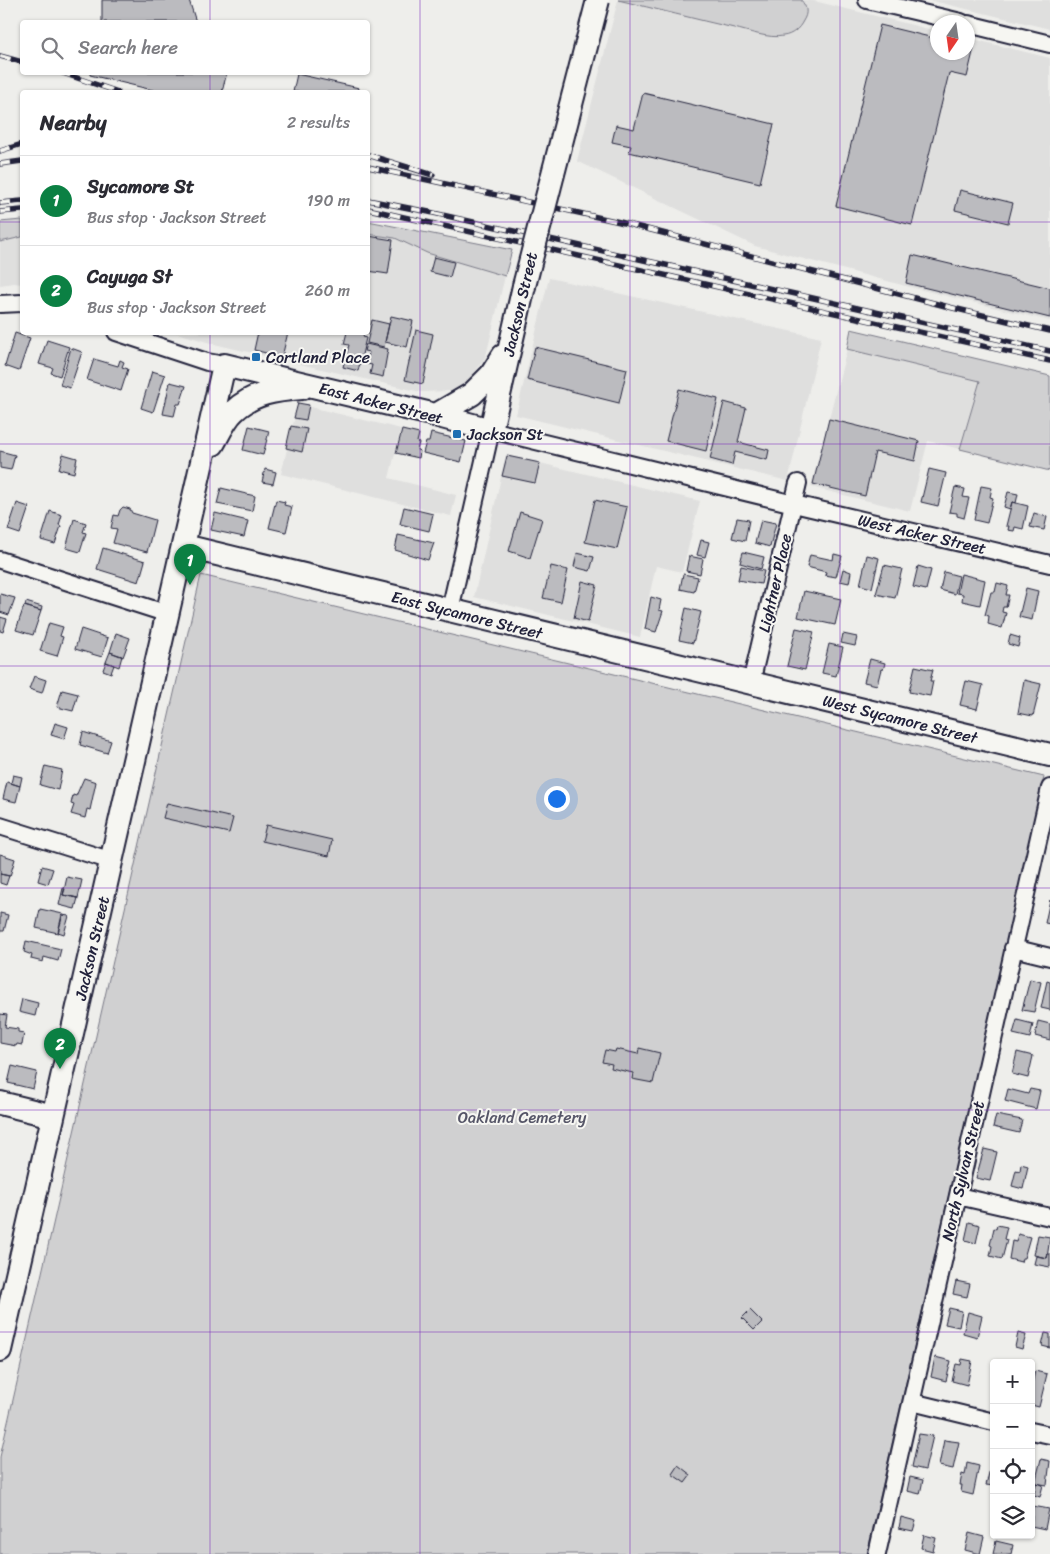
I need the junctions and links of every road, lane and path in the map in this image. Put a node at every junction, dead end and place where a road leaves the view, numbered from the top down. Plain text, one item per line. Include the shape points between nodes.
1 (598, 0) edge
2 (867, 0) edge
3 (931, 15) edge
4 (975, 26) edge
5 (1050, 44) edge
6 (20, 303) edge
7 (0, 304) edge
8 (125, 335) edge
9 (511, 342) junction
10 (224, 365) junction
11 (319, 387) junction
12 (436, 416) junction
13 (491, 430) junction
14 (203, 462) junction
15 (798, 483) dead end
16 (794, 504) junction
17 (184, 546) junction
18 (0, 560) edge
19 (1050, 564) edge
20 (450, 610) junction
21 (168, 614) junction
22 (751, 683) junction
23 (1050, 755) edge
24 (1050, 788) edge
25 (0, 826) edge
26 (112, 861) junction
27 (1013, 948) junction
28 (1050, 957) edge
29 (0, 1103) edge
30 (53, 1116) junction
31 (958, 1196) junction
32 (1050, 1217) edge
33 (0, 1350) edge
34 (912, 1402) junction
35 (990, 1421) edge
36 (1035, 1432) edge
37 (1050, 1435) edge
38 (877, 1554) edge

1 - 9 street, Jackson Street, bridge
2 - 3 street
4 - 5 street
6 - 7 street
8 - 10 street, East Acker Street
9 - 12 street via 485,382
9 - 13 street, Jackson Street
10 - 11 street, East Acker Street
10 - 14 street
11 - 12 street, East Acker Street
11 - 14 street via 282,389 253,396 232,412
12 - 13 street, East Acker Street
13 - 16 street, East Acker Street
13 - 20 street, Jackson Street
14 - 17 street
15 - 16 street, Lightner Place
16 - 19 street, West Acker Street
16 - 22 street, Lightner Place
17 - 20 street, East Sycamore Street
17 - 21 street, Jackson Street
18 - 21 street
20 - 22 street, East Sycamore Street
21 - 26 street, Jackson Street
22 - 23 street, West Sycamore Street
24 - 27 street, North Sylvan Street
25 - 26 street
26 - 30 street, Jackson Street
27 - 28 street
27 - 31 street, North Sylvan Street
29 - 30 street
30 - 33 street, Jackson Street
31 - 32 street
31 - 34 street, North Sylvan Street
34 - 35 street
34 - 38 street, North Sylvan Street
36 - 37 street

